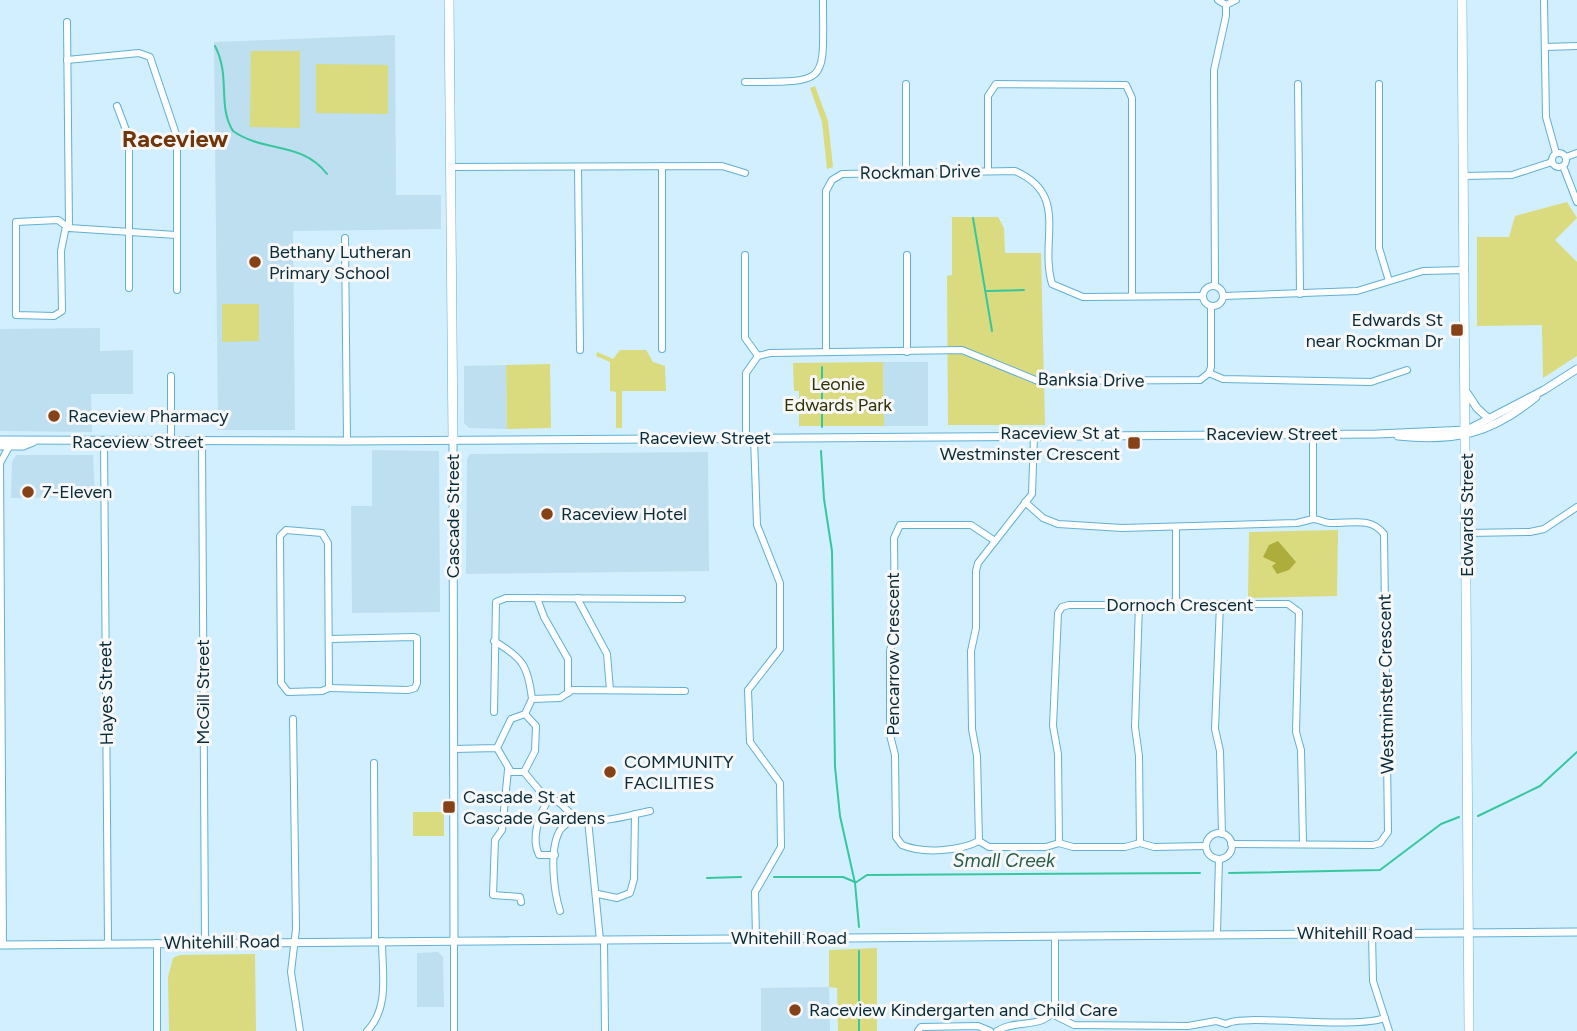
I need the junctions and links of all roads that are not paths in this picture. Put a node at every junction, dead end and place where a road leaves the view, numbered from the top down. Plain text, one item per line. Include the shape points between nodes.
1 (449, 0) edge
2 (823, 0) edge
3 (1218, 0) edge
4 (1236, 0) edge
5 (1462, 0) edge
6 (1544, 0) edge
7 (1226, 5) junction
8 (67, 22) dead end
9 (1577, 46) edge
10 (1545, 47) junction
11 (67, 60) junction
12 (745, 82) dead end
13 (906, 84) dead end
14 (1298, 84) dead end
15 (1379, 84) dead end
16 (117, 106) dead end
17 (1556, 153) junction
18 (1577, 153) edge
19 (1566, 157) junction
20 (1552, 162) junction
21 (662, 166) junction
22 (1563, 166) junction
23 (450, 167) junction
24 (578, 167) junction
25 (906, 171) junction
26 (988, 171) junction
27 (745, 173) dead end
28 (1464, 176) junction
29 (1577, 202) edge
30 (67, 227) junction
31 (129, 234) junction
32 (176, 235) junction
33 (345, 238) dead end
34 (745, 255) dead end
35 (907, 255) dead end
36 (1465, 270) junction
37 (1388, 281) junction
38 (1215, 286) junction
39 (129, 288) dead end
40 (177, 290) dead end
41 (1300, 294) junction
42 (1132, 296) junction
43 (1203, 296) junction
44 (1224, 296) junction
45 (1211, 307) junction
46 (663, 349) dead end
47 (580, 350) dead end
48 (826, 352) junction
49 (907, 352) junction
50 (758, 356) junction
51 (1577, 369) edge
52 (1407, 370) dead end
53 (1209, 373) junction
54 (170, 376) dead end
55 (1544, 390) junction
56 (1467, 393) junction
57 (1489, 419) junction
58 (1467, 433) junction
59 (1313, 434) junction
60 (1034, 435) junction
61 (750, 438) junction
62 (0, 440) edge
63 (453, 440) junction
64 (347, 441) junction
65 (33, 442) junction
66 (104, 442) junction
67 (171, 442) junction
68 (202, 442) junction
69 (0, 446) edge
70 (9, 447) junction
71 (0, 462) edge
72 (1025, 502) junction
73 (1577, 508) edge
74 (1313, 519) junction
75 (1176, 528) junction
76 (1467, 533) junction
77 (995, 541) junction
78 (537, 598) junction
79 (577, 598) junction
80 (682, 599) dead end
81 (1176, 601) junction
82 (1139, 604) junction
83 (1220, 604) junction
84 (330, 639) junction
85 (494, 641) junction
86 (329, 688) junction
87 (610, 690) junction
88 (685, 691) dead end
89 (568, 693) junction
90 (532, 699) junction
91 (494, 712) dead end
92 (525, 714) junction
93 (293, 719) dead end
94 (497, 748) junction
95 (454, 749) junction
96 (374, 763) dead end
97 (509, 769) junction
98 (524, 772) junction
99 (550, 798) junction
100 (650, 811) dead end
101 (635, 814) junction
102 (575, 817) junction
103 (589, 820) junction
104 (1222, 834) junction
105 (979, 841) junction
106 (1059, 843) junction
107 (1140, 843) junction
108 (1303, 843) junction
109 (1231, 844) junction
110 (1206, 846) junction
111 (555, 855) junction
112 (1219, 859) junction
113 (598, 894) junction
114 (521, 902) dead end
115 (560, 911) dead end
116 (1469, 932) junction
117 (1577, 932) edge
118 (1217, 933) junction
119 (1372, 934) junction
120 (1055, 937) junction
121 (756, 939) junction
122 (454, 940) junction
123 (602, 940) junction
124 (378, 941) junction
125 (205, 942) junction
126 (294, 942) junction
127 (108, 943) junction
128 (156, 943) junction
129 (2, 945) edge
130 (1052, 1014) junction
131 (1385, 1018) junction
132 (1303, 1023) junction
133 (1226, 1028) edge
134 (157, 1031) edge
135 (300, 1031) edge
136 (367, 1031) edge
137 (454, 1031) edge
138 (605, 1031) edge
139 (918, 1031) edge
140 (990, 1031) edge
141 (997, 1031) edge
142 (1303, 1031) edge
143 (1389, 1031) edge
144 (1469, 1031) edge

1 - 23 main road, Cascade Street
2 - 12 street via 822,64 816,75 797,82
3 - 7 street
4 - 7 street
5 - 28 main road, Edwards Street
6 - 10 street
7 - 38 street via 1214,70
8 - 11 street
9 - 10 street
10 - 17 street via 1546,117
11 - 30 street
11 - 32 street via 139,53 150,57 177,136
13 - 25 street
14 - 41 street
15 - 37 street via 1379,248
16 - 31 street via 129,138
17 - 19 street
17 - 20 street
18 - 19 street
19 - 22 street
20 - 22 street
20 - 28 street via 1512,175
21 - 24 street
21 - 27 street via 722,166
21 - 46 street
22 - 29 street
23 - 24 street
23 - 63 main road, Cascade Street
24 - 47 street
25 - 26 street, Rockman Drive
25 - 48 street, Rockman Drive via 842,174 826,191
26 - 42 street, Rockman Drive via 1015,171 1034,180 1046,196 1052,284 1083,297
26 - 42 street via 988,96 996,84 1126,85 1132,98
28 - 36 main road, Edwards Street
30 - 30 street via 61,251 62,311 54,316 16,315 16,222 58,220
30 - 31 street
31 - 32 street
31 - 39 street
32 - 40 street
33 - 64 street
34 - 50 street via 745,338
35 - 49 street
36 - 37 street via 1423,271
36 - 56 main road, Edwards Street
37 - 41 street via 1357,291
38 - 43 street via 1205,289
38 - 44 street
41 - 44 street
42 - 43 street, Rockman Drive
43 - 45 street
44 - 45 street
45 - 53 street
48 - 49 street, Banksia Drive
48 - 50 street
49 - 53 street, Banksia Drive via 962,350 1038,381 1200,380
50 - 61 street via 746,373
51 - 55 street
52 - 53 street via 1371,382 1223,379
54 - 67 street
55 - 57 street
55 - 58 street via 1522,408
56 - 57 street
56 - 58 main road, Edwards Street
57 - 58 street
58 - 59 street, Raceview Street
58 - 76 main road, Edwards Street
59 - 60 street, Raceview Street
59 - 74 street
60 - 61 street, Raceview Street
60 - 72 street via 1034,486
61 - 63 street, Raceview Street
61 - 121 street via 757,525 780,583 779,649 748,690 750,742 780,783 780,847 755,892
62 - 65 street, Raceview Street
63 - 64 street, Raceview Street
63 - 95 street, Cascade Street
64 - 68 street, Raceview Street
65 - 66 street, Raceview Street
65 - 70 street, Raceview Street
66 - 67 street, Raceview Street
66 - 127 street, Hayes Street
67 - 68 street, Raceview Street
68 - 125 street, McGill Street
69 - 70 street, Raceview Street
70 - 71 street
71 - 129 street
72 - 75 street via 1043,519 1058,524
72 - 77 street
73 - 76 street via 1544,529
74 - 75 street
74 - 108 street, Westminster Crescent via 1366,522 1384,534 1388,822 1385,838 1373,845
75 - 81 street
76 - 116 main road, Edwards Street
77 - 105 street via 976,571 976,628 971,651
77 - 105 street, Pencarrow Crescent via 971,525 900,525 894,538 890,735 895,755 896,837 902,845 914,848 962,848
78 - 79 street
78 - 85 street via 496,602
78 - 89 street via 568,659
79 - 80 street
79 - 87 street via 607,654
81 - 82 street, Dornoch Crescent
81 - 83 street, Dornoch Crescent
82 - 106 street, Dornoch Crescent via 1069,606 1058,613 1053,726 1058,754
82 - 107 street via 1135,727
83 - 104 street via 1215,720
83 - 108 street, Dornoch Crescent via 1289,604 1299,612 1296,732 1301,750
84 - 86 street
84 - 86 street via 414,636 417,683 408,690
84 - 86 street via 326,537 306,530 282,532 281,683 293,692
85 - 90 street via 518,655 529,676
85 - 91 street
87 - 88 street
87 - 89 street
89 - 90 street via 560,698
90 - 92 street
92 - 94 street via 511,719
92 - 98 street via 536,726 534,751
93 - 126 street
94 - 95 street
94 - 97 street
95 - 122 street, Cascade Street
96 - 124 street
97 - 98 street
97 - 114 street via 502,830 495,840 494,895 520,897
98 - 99 street
99 - 102 street via 560,800
99 - 111 street via 540,814 534,846 539,855
100 - 101 street
101 - 103 street
101 - 113 street via 630,893 617,898
102 - 103 street
102 - 111 street via 559,832
103 - 113 street
104 - 109 street
104 - 110 street via 1210,836
105 - 106 street via 995,848
106 - 107 street via 1073,847
107 - 110 street
108 - 109 street, Westminster Crescent
109 - 112 street via 1230,853
110 - 112 street via 1209,855
111 - 115 street via 554,892
112 - 118 street
113 - 123 street
116 - 117 street, Whitehill Road
116 - 119 street, Whitehill Road
116 - 144 main road, Edwards Street
118 - 119 street, Whitehill Road
118 - 120 street, Whitehill Road
119 - 131 street via 1373,981
120 - 121 street, Whitehill Road
120 - 130 street
121 - 123 street, Whitehill Road
122 - 123 street, Whitehill Road
122 - 124 street, Whitehill Road
122 - 137 street, Cascade Street
123 - 138 street
124 - 126 street, Whitehill Road
124 - 136 street via 382,1005 380,1016
125 - 126 street, Whitehill Road
125 - 128 street, Whitehill Road
126 - 135 street via 291,972
127 - 128 street, Whitehill Road
127 - 129 street, Whitehill Road
128 - 134 street
130 - 133 street via 1080,1025 1188,1026 1216,1021
130 - 141 street via 1040,1025 1007,1026
131 - 132 street via 1363,1024
131 - 143 street
132 - 133 street via 1231,1020
132 - 142 street
139 - 140 street via 921,1027 978,1026

